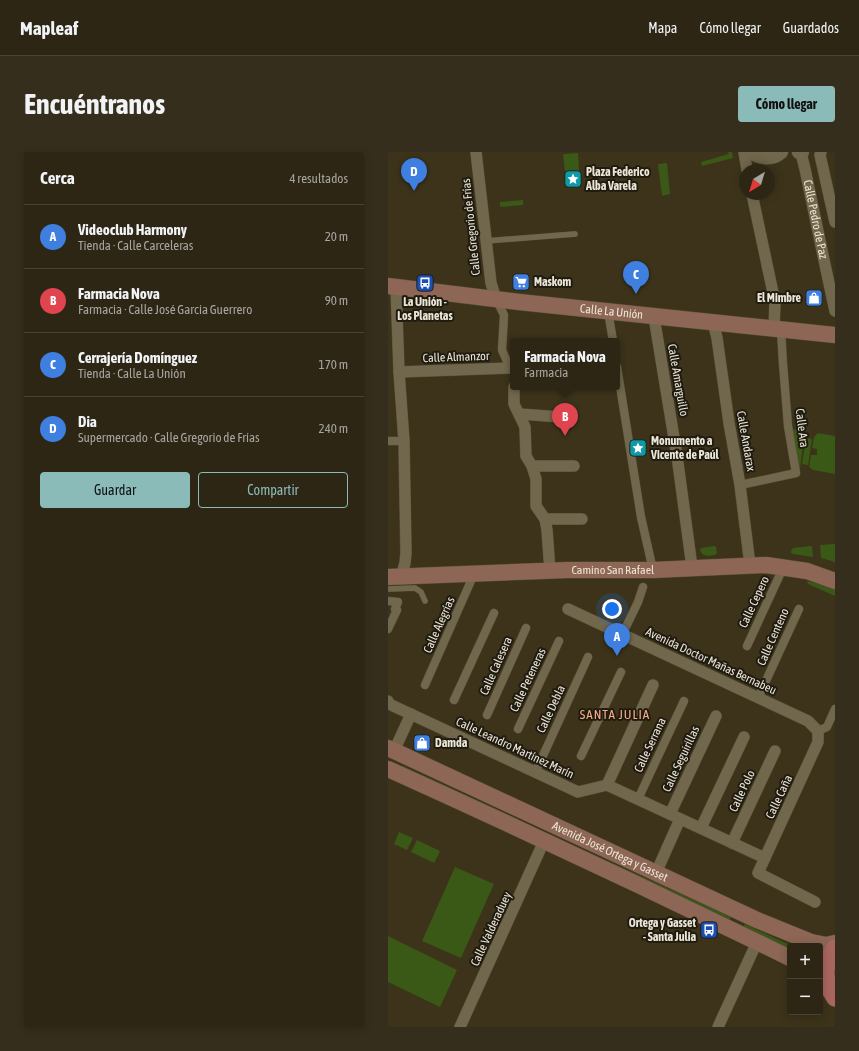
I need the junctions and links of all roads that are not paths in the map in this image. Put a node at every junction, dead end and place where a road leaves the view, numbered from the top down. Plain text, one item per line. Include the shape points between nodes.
1 (476, 152) edge
2 (744, 152) edge
3 (751, 152) edge
4 (781, 152) edge
5 (801, 152) edge
6 (821, 152) edge
7 (746, 164) edge
8 (753, 200) edge
9 (835, 222) edge
10 (576, 234) dead end
11 (486, 241) junction
12 (835, 258) edge
13 (824, 260) junction
14 (392, 287) edge
15 (496, 299) junction
16 (608, 311) junction
17 (835, 311) edge
18 (654, 316) junction
19 (713, 322) junction
20 (778, 330) junction
21 (835, 335) edge
22 (612, 338) edge
23 (510, 366) edge
24 (510, 370) edge
25 (399, 372) junction
26 (620, 386) edge
27 (514, 390) edge
28 (519, 414) junction
29 (561, 416) dead end
30 (388, 441) edge
31 (404, 441) junction
32 (532, 466) junction
33 (574, 466) dead end
34 (740, 485) junction
35 (546, 519) junction
36 (582, 519) dead end
37 (750, 565) junction
38 (692, 567) junction
39 (783, 568) junction
40 (550, 570) junction
41 (653, 570) junction
42 (474, 574) junction
43 (394, 577) edge
44 (835, 581) edge
45 (643, 588) dead end
46 (388, 590) edge
47 (388, 601) edge
48 (425, 601) dead end
49 (568, 609) dead end
50 (799, 609) dead end
51 (494, 613) dead end
52 (526, 628) dead end
53 (388, 629) edge
54 (622, 635) junction
55 (559, 641) dead end
56 (747, 646) dead end
57 (588, 657) dead end
58 (621, 672) dead end
59 (653, 685) dead end
60 (425, 686) dead end
61 (758, 698) junction
62 (454, 700) dead end
63 (388, 701) edge
64 (684, 701) dead end
65 (835, 709) edge
66 (411, 714) junction
67 (487, 715) dead end
68 (716, 716) dead end
69 (518, 729) dead end
70 (818, 731) junction
71 (744, 737) dead end
72 (391, 750) edge
73 (775, 751) dead end
74 (581, 756) dead end
75 (388, 769) edge
76 (536, 771) junction
77 (607, 785) junction
78 (638, 799) junction
79 (675, 816) junction
80 (701, 828) junction
81 (544, 841) junction
82 (732, 843) junction
83 (765, 858) junction
84 (656, 874) junction
85 (815, 902) dead end
86 (756, 942) junction
87 (835, 943) edge
88 (835, 948) edge
89 (787, 957) edge
90 (823, 974) edge
91 (835, 998) edge
92 (460, 1027) edge
93 (718, 1027) edge

1 - 11 street, Calle Gregorio de Frías
2 - 7 street
3 - 4 street via 768,158
5 - 13 street, Calle Pedro de Paz
6 - 9 street, Calle Pedro de Paz
8 - 20 street via 775,302
10 - 11 lane
11 - 15 street, Calle Gregorio de Frías via 491,283
12 - 13 street
13 - 17 street, Calle Pedro de Paz
14 - 15 main road, Calle La Unión
14 - 25 street
15 - 16 main road, Calle La Unión
15 - 23 street via 504,315 502,350
16 - 18 main road, Calle La Unión
16 - 22 street
18 - 19 main road, Calle La Unión
18 - 38 street, Calle Amarguillo
19 - 20 main road, Calle La Unión
19 - 34 street, Calle Andarax
20 - 21 main road, Calle La Unión
20 - 34 street, Calle Ara via 788,426 796,473
24 - 25 street, Calle Almanzor
25 - 31 street
26 - 41 street via 641,517
27 - 28 street via 514,404
28 - 29 street
28 - 32 street via 525,427 526,456
30 - 31 street
31 - 43 street via 406,553
32 - 33 street
32 - 35 street via 536,479 536,506
34 - 37 street, Calle Andarax
35 - 36 street
35 - 40 street
37 - 38 main road, Camino San Rafael
37 - 39 main road, Camino San Rafael via 766,564
38 - 41 main road, Camino San Rafael
39 - 44 main road, Camino San Rafael via 807,571
39 - 56 street, Calle Cepero
40 - 41 main road, Camino San Rafael
40 - 42 main road, Camino San Rafael
42 - 43 main road, Camino San Rafael
42 - 60 street, Calle Alegrías
45 - 54 street
46 - 48 lane via 415,588 421,592
47 - 53 street via 398,602
49 - 54 street, Avenida Doctor Mañas Bernabeu
50 - 61 street, Calle Centeno
51 - 62 street
52 - 67 street, Calle Calesera
54 - 61 street, Avenida Doctor Mañas Bernabeu
55 - 69 street, Calle Peteneras
57 - 76 street, Calle Debla
58 - 74 street
59 - 77 street
61 - 70 street, Avenida Doctor Mañas Bernabeu via 808,721
63 - 66 street, Calle Leandro Martínez Marín via 389,704
64 - 78 street, Calle Serrana
65 - 70 street via 827,727
66 - 72 street
66 - 76 street, Calle Leandro Martínez Marín
68 - 79 street, Calle Seguirillas
70 - 83 street, Calle Caña via 818,742
71 - 80 street
72 - 84 main road, Avenida José Ortega y Gasset
73 - 82 street, Calle Polo
75 - 81 main road, Avenida José Ortega y Gasset
76 - 77 street, Calle Leandro Martínez Marín via 578,792
77 - 78 street
78 - 79 street
79 - 80 street
79 - 84 street, Calle Seguirillas
80 - 82 street
81 - 86 main road, Avenida José Ortega y Gasset
81 - 92 street, Calle Valderaduey
82 - 83 street
83 - 85 street, Calle Caña via 758,873
84 - 87 main road, Avenida José Ortega y Gasset via 811,942 826,945
86 - 89 main road, Avenida José Ortega y Gasset
86 - 93 street
88 - 90 main road via 829,956
90 - 91 main road

